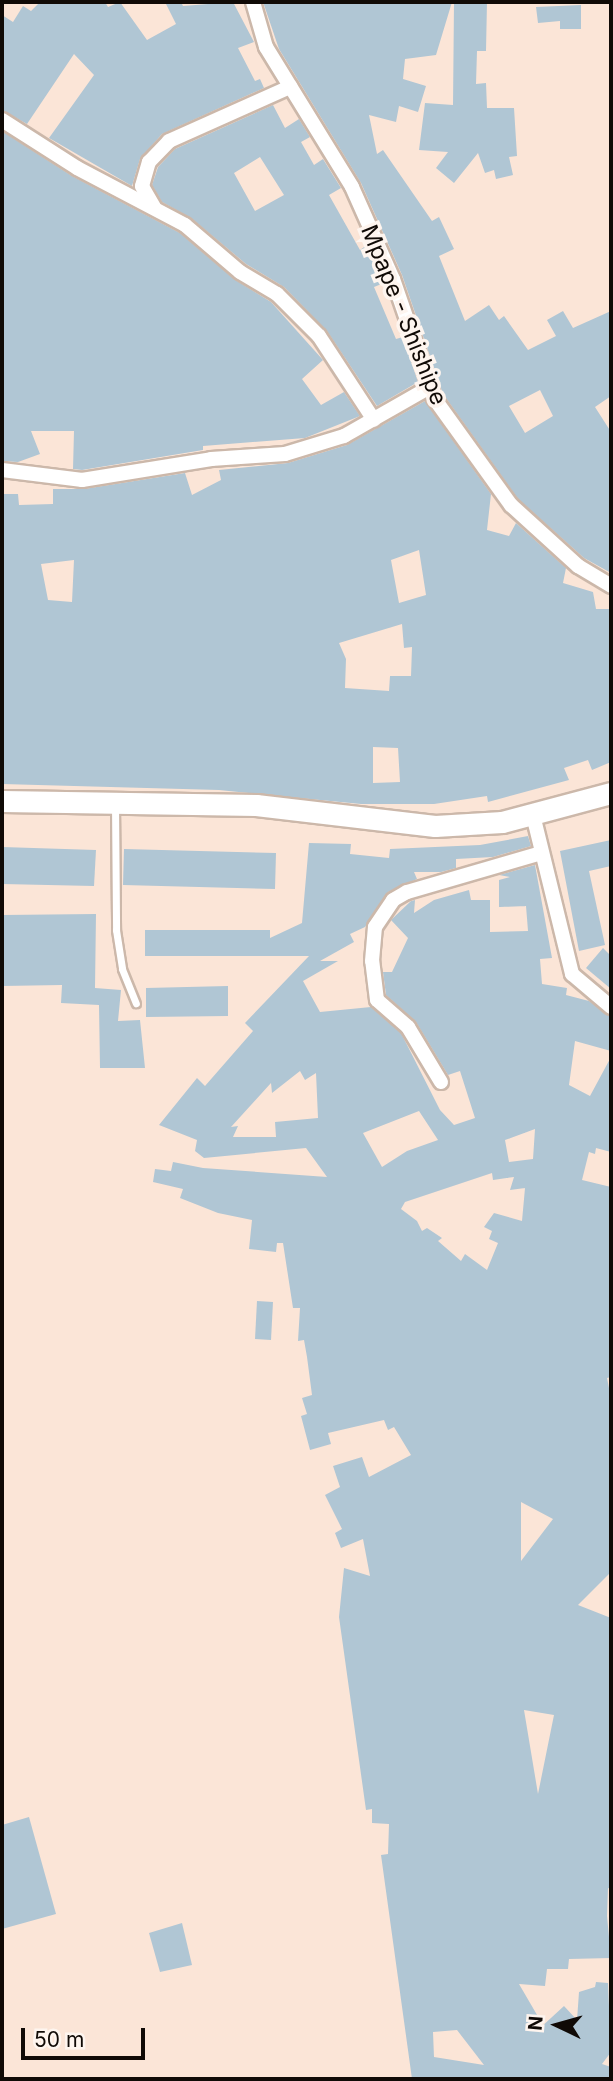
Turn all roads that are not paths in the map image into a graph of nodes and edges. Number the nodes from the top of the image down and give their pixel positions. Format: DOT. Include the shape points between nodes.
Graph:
graph roads {
  1 [pos="253,2"];
  2 [pos="290,88"];
  3 [pos="2,120"];
  4 [pos="153,206"];
  5 [pos="430,387"];
  6 [pos="374,420"];
  7 [pos="2,470"];
  8 [pos="611,586"];
  9 [pos="611,793"];
  10 [pos="2,801"];
  11 [pos="115,803"];
  12 [pos="533,815"];
  13 [pos="541,853"];
  14 [pos="136,1003"];
  15 [pos="611,1007"];
  16 [pos="441,1082"];
  1 -- 2 [label="street, Mpape - Shishipe" via="266,47"];
  2 -- 4 [label="street" via="169,141 149,162 142,186"];
  2 -- 5 [label="street, Mpape - Shishipe" via="352,187 393,279"];
  3 -- 4 [label="street" via="76,168"];
  4 -- 6 [label="street" via="293,308 319,336"];
  5 -- 6 [label="street"];
  5 -- 8 [label="street, Mpape - Shishipe" via="481,468 511,505 578,566"];
  6 -- 7 [label="street" via="299,451 211,459 114,478 82,480"];
  9 -- 12 [label="street"];
  10 -- 11 [label="street"];
  11 -- 12 [label="street" via="256,805 435,827"];
  11 -- 14 [label="lane" via="116,930 122,969"];
  12 -- 13 [label="street"];
  13 -- 15 [label="street" via="572,974"];
  13 -- 16 [label="street" via="407,892 393,900 375,927 372,961 377,1000 408,1027"];
}
